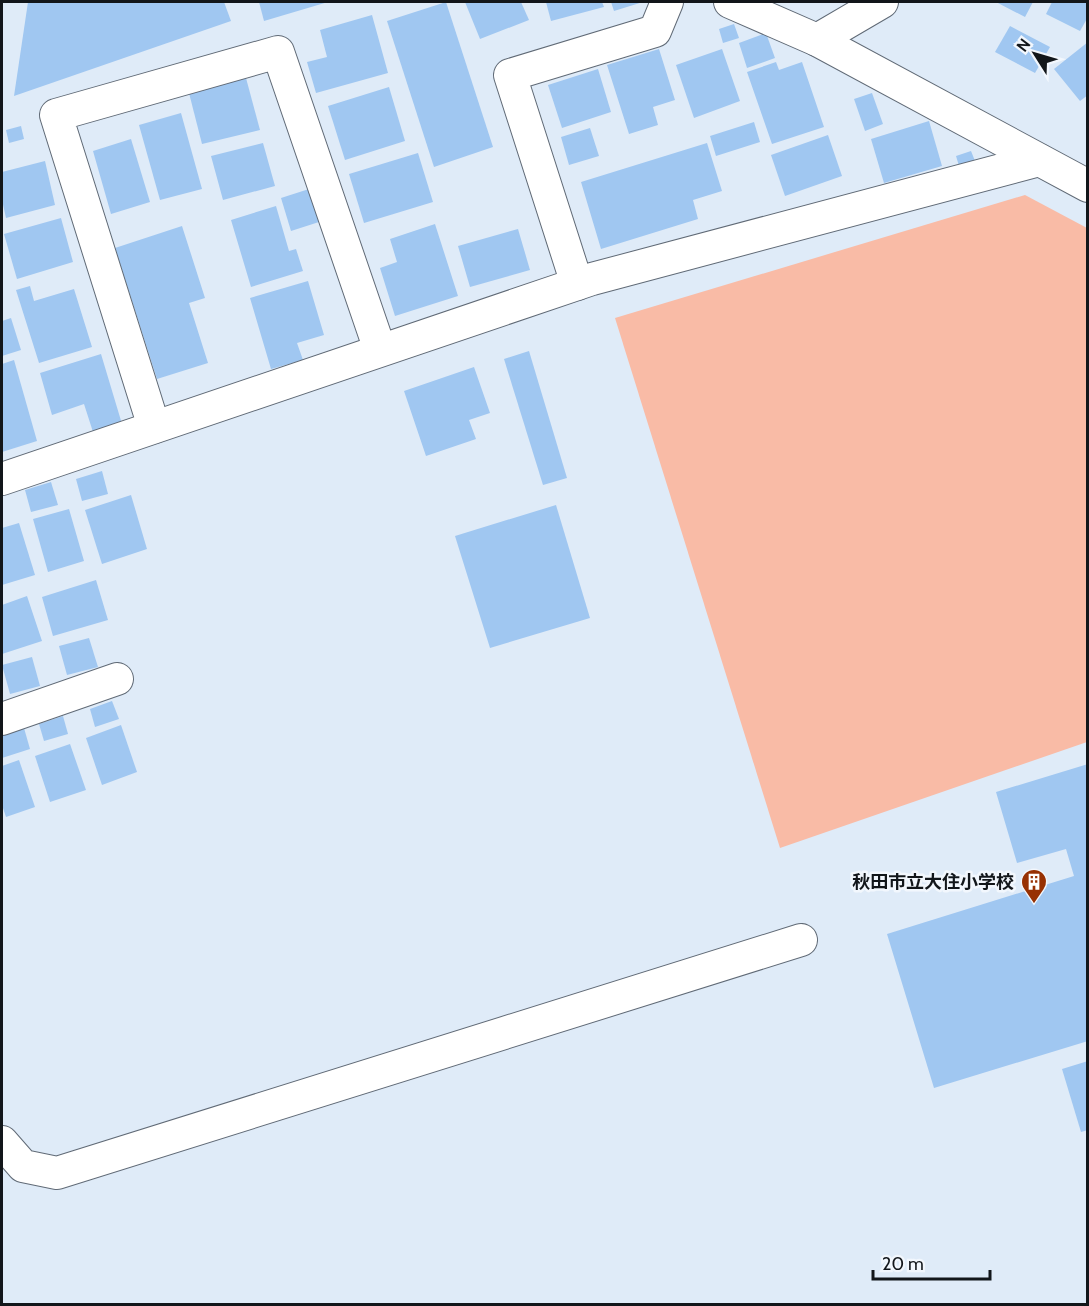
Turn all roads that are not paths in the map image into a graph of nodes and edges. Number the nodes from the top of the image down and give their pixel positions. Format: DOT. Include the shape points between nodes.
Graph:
graph roads {
  1 [pos="667,2"];
  2 [pos="730,2"];
  3 [pos="882,2"];
  4 [pos="817,40"];
  5 [pos="1039,160"];
  6 [pos="1088,186"];
  7 [pos="577,284"];
  8 [pos="380,350"];
  9 [pos="154,427"];
  10 [pos="2,479"];
  11 [pos="117,679"];
  12 [pos="2,719"];
  13 [pos="801,940"];
  14 [pos="2,1142"];
  1 -- 7 [label="street" via="654,31 510,75"];
  2 -- 4 [label="street"];
  3 -- 4 [label="street"];
  4 -- 5 [label="street"];
  5 -- 6 [label="street"];
  5 -- 7 [label="street"];
  7 -- 8 [label="street"];
  8 -- 9 [label="street"];
  8 -- 9 [label="street" via="278,51 56,115"];
  9 -- 10 [label="street"];
  11 -- 12 [label="street"];
  13 -- 14 [label="street" via="57,1173 23,1166"];
}
